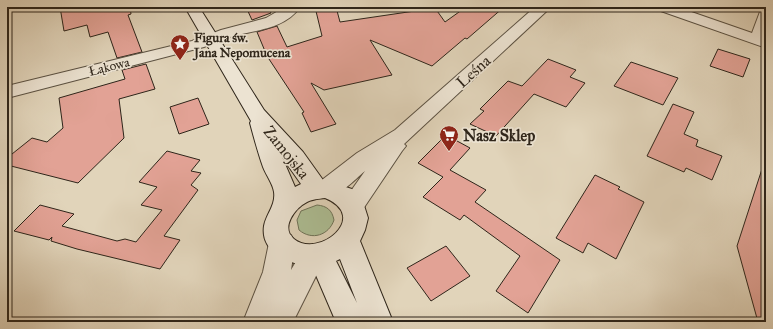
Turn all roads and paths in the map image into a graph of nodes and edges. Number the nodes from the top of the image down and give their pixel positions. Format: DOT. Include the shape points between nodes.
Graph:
graph roads {
  1 [pos="192,7"];
  2 [pos="293,7"];
  3 [pos="544,7"];
  4 [pos="663,7"];
  5 [pos="766,12"];
  6 [pos="210,39"];
  7 [pos="762,42"];
  8 [pos="7,92"];
  9 [pos="257,114"];
  10 [pos="402,135"];
  11 [pos="322,189"];
  12 [pos="286,204"];
  13 [pos="353,205"];
  14 [pos="347,241"];
  15 [pos="282,243"];
  16 [pos="317,256"];
  17 [pos="258,322"];
  18 [pos="277,322"];
  19 [pos="351,322"];
  20 [pos="378,322"];
  1 -- 6 [label="street, Zamojska"];
  2 -- 6 [label="street, Łąkowa" via="276,19"];
  3 -- 10 [label="street, Leśna"];
  4 -- 7 [label="street"];
  5 -- 7 [label="street"];
  6 -- 8 [label="street, Łąkowa"];
  6 -- 9 [label="street, Zamojska"];
  9 -- 11 [label="street, Zamojska"];
  9 -- 12 [label="street, Zamojska" via="274,167 286,191"];
  10 -- 11 [label="street, Leśna"];
  10 -- 13 [label="street, Leśna"];
  11 -- 12 [label="street" via="296,196"];
  11 -- 13 [label="street" via="340,193"];
  12 -- 15 [label="street" via="278,215 276,226 278,238"];
  13 -- 14 [label="street" via="356,227"];
  14 -- 16 [label="street" via="330,252"];
  14 -- 20 [label="street"];
  15 -- 16 [label="street" via="299,254"];
  15 -- 17 [label="street" via="277,272"];
  16 -- 18 [label="street"];
  16 -- 19 [label="street"];
}
